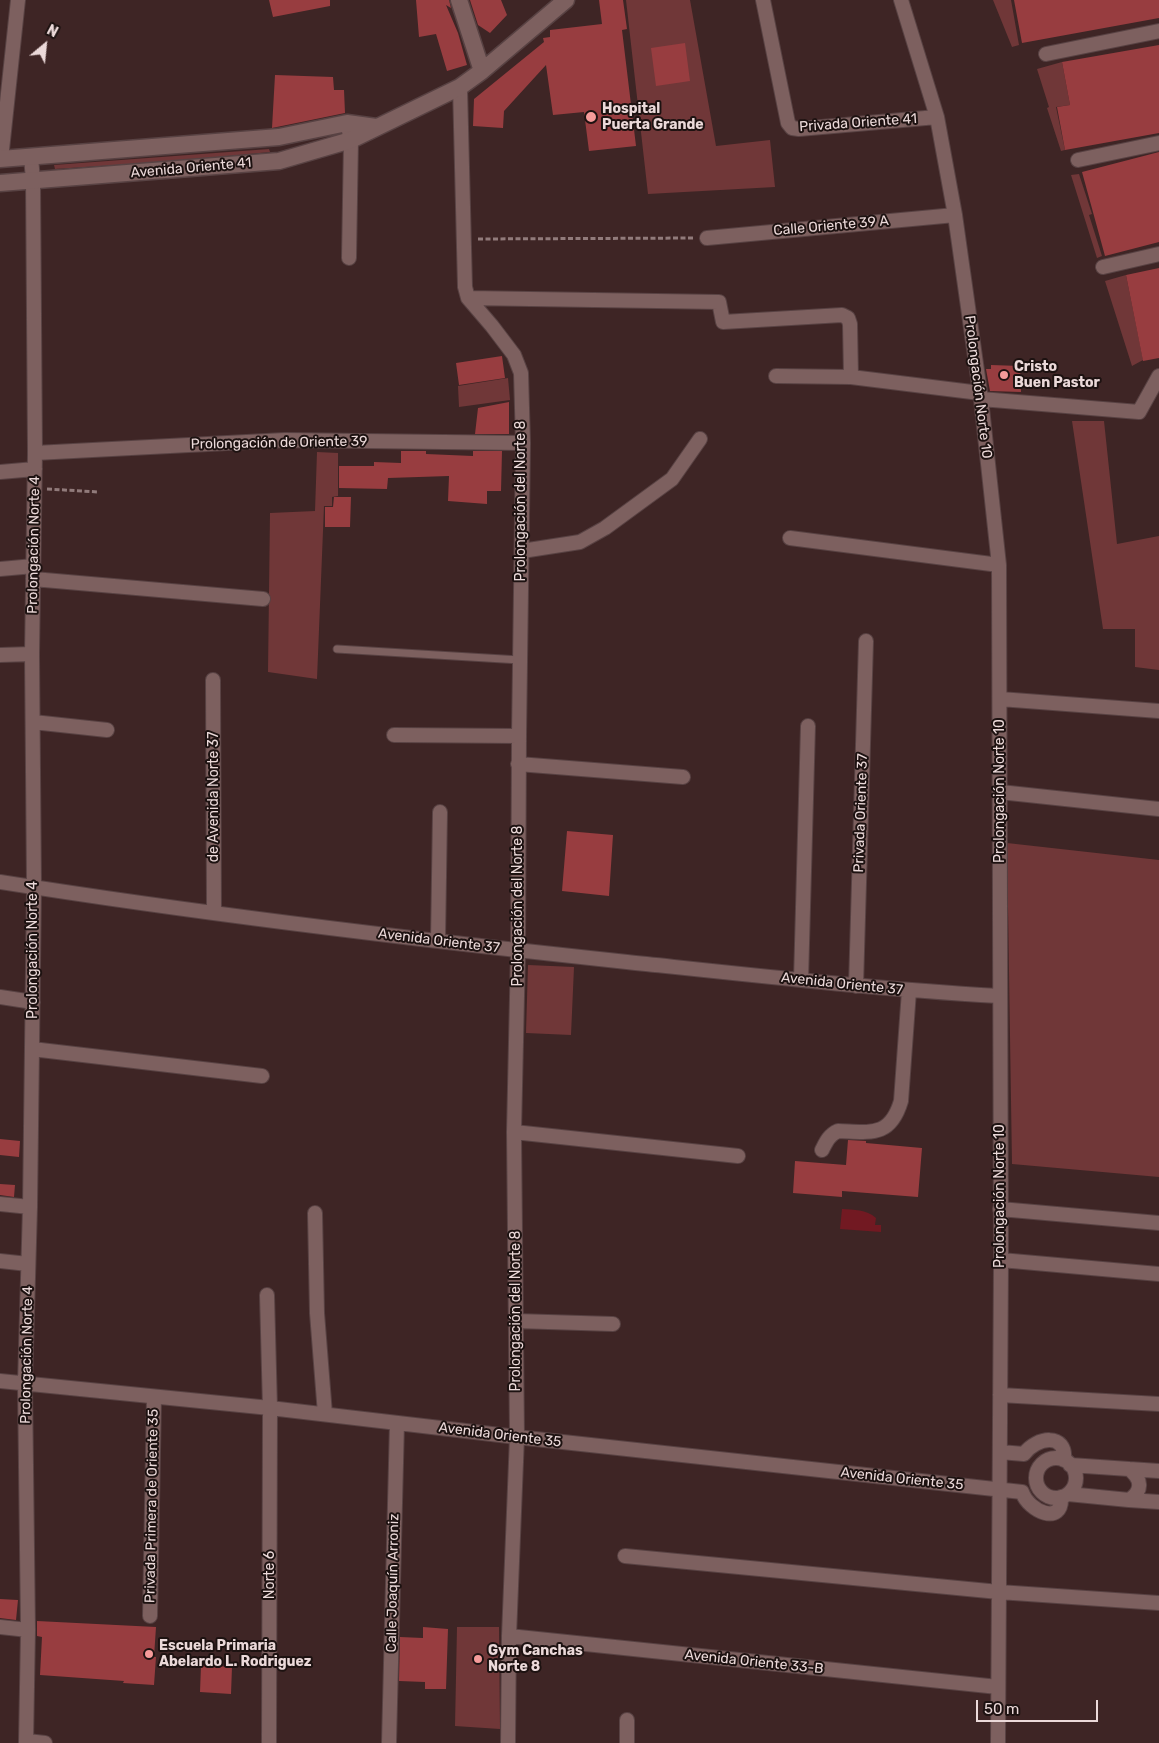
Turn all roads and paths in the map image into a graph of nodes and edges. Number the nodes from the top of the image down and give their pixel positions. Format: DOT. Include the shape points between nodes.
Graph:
graph roads {
  1 [pos="18,0"];
  2 [pos="459,0"];
  3 [pos="566,0"];
  4 [pos="763,0"];
  5 [pos="901,0"];
  6 [pos="1159,31"];
  7 [pos="1046,54"];
  8 [pos="482,71"];
  9 [pos="460,87"];
  10 [pos="937,116"];
  11 [pos="347,123"];
  12 [pos="376,127"];
  13 [pos="351,140"];
  14 [pos="1159,142"];
  15 [pos="31,157"];
  16 [pos="1,159"];
  17 [pos="1078,160"];
  18 [pos="32,180"];
  19 [pos="0,183"];
  20 [pos="955,214"];
  21 [pos="707,238"];
  22 [pos="463,240"];
  23 [pos="1159,254"];
  24 [pos="349,258"];
  25 [pos="1103,267"];
  26 [pos="468,298"];
  27 [pos="776,376"];
  28 [pos="1159,376"];
  29 [pos="851,377"];
  30 [pos="981,397"];
  31 [pos="700,439"];
  32 [pos="523,443"];
  33 [pos="35,453"];
  34 [pos="35,468"];
  35 [pos="0,472"];
  36 [pos="34,488"];
  37 [pos="99,492"];
  38 [pos="790,538"];
  39 [pos="522,551"];
  40 [pos="999,565"];
  41 [pos="0,569"];
  42 [pos="34,573"];
  43 [pos="263,599"];
  44 [pos="866,641"];
  45 [pos="337,649"];
  46 [pos="32,654"];
  47 [pos="0,655"];
  48 [pos="520,660"];
  49 [pos="213,680"];
  50 [pos="1000,699"];
  51 [pos="1159,712"];
  52 [pos="33,722"];
  53 [pos="808,726"];
  54 [pos="107,730"];
  55 [pos="394,735"];
  56 [pos="519,736"];
  57 [pos="518,764"];
  58 [pos="683,777"];
  59 [pos="1000,792"];
  60 [pos="1159,809"];
  61 [pos="440,812"];
  62 [pos="0,882"];
  63 [pos="34,888"];
  64 [pos="214,913"];
  65 [pos="438,941"];
  66 [pos="518,950"];
  67 [pos="801,980"];
  68 [pos="856,986"];
  69 [pos="909,991"];
  70 [pos="999,996"];
  71 [pos="0,997"];
  72 [pos="33,1002"];
  73 [pos="32,1049"];
  74 [pos="262,1076"];
  75 [pos="514,1132"];
  76 [pos="822,1150"];
  77 [pos="738,1156"];
  78 [pos="0,1204"];
  79 [pos="30,1207"];
  80 [pos="1000,1209"];
  81 [pos="315,1213"];
  82 [pos="1159,1223"];
  83 [pos="1001,1260"];
  84 [pos="0,1261"];
  85 [pos="28,1264"];
  86 [pos="1159,1274"];
  87 [pos="267,1295"];
  88 [pos="516,1321"];
  89 [pos="613,1324"];
  90 [pos="0,1382"];
  91 [pos="25,1384"];
  92 [pos="1000,1395"];
  93 [pos="154,1397"];
  94 [pos="1159,1404"];
  95 [pos="270,1408"];
  96 [pos="324,1414"];
  97 [pos="397,1423"];
  98 [pos="517,1438"];
  99 [pos="1000,1452"];
  100 [pos="1067,1462"];
  101 [pos="1129,1470"];
  102 [pos="1159,1471"];
  103 [pos="1000,1489"];
  104 [pos="1065,1496"];
  105 [pos="1129,1500"];
  106 [pos="1159,1502"];
  107 [pos="625,1556"];
  108 [pos="998,1592"];
  109 [pos="1159,1604"];
  110 [pos="150,1616"];
  111 [pos="0,1627"];
  112 [pos="28,1630"];
  113 [pos="509,1636"];
  114 [pos="998,1687"];
  115 [pos="627,1720"];
  116 [pos="26,1742"];
  117 [pos="45,1743"];
  118 [pos="269,1743"];
  119 [pos="389,1743"];
  120 [pos="508,1743"];
  121 [pos="627,1743"];
  122 [pos="998,1743"];
  1 -- 16 [label="street"];
  2 -- 8 [label="street"];
  3 -- 8 [label="street, Avenida Oriente 41"];
  4 -- 10 [label="street, Privada Oriente 41" via="788,122 792,128"];
  5 -- 10 [label="street, Prolongación Norte 10"];
  6 -- 7 [label="street"];
  8 -- 9 [label="street, Avenida Oriente 41"];
  9 -- 12 [label="street, Avenida Oriente 41"];
  9 -- 22 [label="street"];
  10 -- 20 [label="street, Prolongación Norte 10"];
  11 -- 12 [label="street, Avenida Oriente 41"];
  11 -- 13 [label="street"];
  11 -- 15 [label="street, Avenida Oriente 41" via="279,138"];
  12 -- 13 [label="street, Avenida Oriente 41"];
  13 -- 18 [label="street, Avenida Oriente 41" via="279,161"];
  13 -- 24 [label="street"];
  14 -- 17 [label="street"];
  15 -- 16 [label="street, Avenida Oriente 41"];
  15 -- 18 [label="street, Prolongación Norte 4"];
  18 -- 19 [label="street, Avenida Oriente 41"];
  18 -- 33 [label="street, Prolongación Norte 4"];
  20 -- 21 [label="street, Calle Oriente 39 A"];
  20 -- 30 [label="street, Prolongación Norte 10"];
  21 -- 22 [label="path"];
  22 -- 26 [label="street"];
  23 -- 25 [label="street"];
  26 -- 29 [label="street" via="719,302 723,322 842,315 850,324"];
  26 -- 32 [label="street, Prolongación del Norte 8" via="514,355 520,373"];
  27 -- 29 [label="street"];
  28 -- 30 [label="street" via="1139,412"];
  29 -- 30 [label="street"];
  30 -- 40 [label="street, Prolongación Norte 10"];
  31 -- 39 [label="street" via="672,480 605,528 580,542"];
  32 -- 33 [label="street, Prolongación de Oriente 39" via="285,440"];
  32 -- 39 [label="street, Prolongación del Norte 8"];
  33 -- 34 [label="street, Prolongación Norte 4"];
  34 -- 35 [label="street"];
  34 -- 36 [label="street, Prolongación Norte 4"];
  36 -- 37 [label="path"];
  36 -- 42 [label="street, Prolongación Norte 4"];
  38 -- 40 [label="street"];
  39 -- 48 [label="street, Prolongación del Norte 8"];
  40 -- 50 [label="street, Prolongación Norte 10"];
  41 -- 42 [label="street"];
  42 -- 43 [label="street"];
  42 -- 46 [label="street, Prolongación Norte 4"];
  44 -- 68 [label="street, Privada Oriente 37"];
  45 -- 48 [label="lane"];
  46 -- 47 [label="street"];
  46 -- 52 [label="street, Prolongación Norte 4"];
  48 -- 56 [label="street, Prolongación del Norte 8"];
  49 -- 64 [label="street, de Avenida Norte 37"];
  50 -- 51 [label="street"];
  50 -- 59 [label="street, Prolongación Norte 10"];
  52 -- 54 [label="street"];
  52 -- 63 [label="street, Prolongación Norte 4"];
  53 -- 67 [label="street"];
  55 -- 56 [label="street"];
  56 -- 57 [label="street, Prolongación del Norte 8"];
  57 -- 58 [label="street"];
  57 -- 66 [label="street, Prolongación del Norte 8"];
  59 -- 60 [label="street"];
  59 -- 70 [label="street, Prolongación Norte 10"];
  61 -- 65 [label="street"];
  62 -- 63 [label="street, Avenida Oriente 37"];
  63 -- 64 [label="street, Avenida Oriente 37"];
  63 -- 72 [label="street, Prolongación Norte 4"];
  64 -- 65 [label="street, Avenida Oriente 37"];
  65 -- 66 [label="street, Avenida Oriente 37"];
  66 -- 67 [label="street, Avenida Oriente 37"];
  66 -- 75 [label="street, Prolongación del Norte 8"];
  67 -- 68 [label="street, Avenida Oriente 37"];
  68 -- 69 [label="street, Avenida Oriente 37"];
  69 -- 70 [label="street, Avenida Oriente 37"];
  69 -- 76 [label="street" via="901,1101 897,1115 890,1125 872,1132 833,1133"];
  70 -- 80 [label="street, Prolongación Norte 10"];
  71 -- 72 [label="street"];
  72 -- 73 [label="street, Prolongación Norte 4"];
  73 -- 74 [label="street"];
  73 -- 79 [label="street, Prolongación Norte 4"];
  75 -- 77 [label="street"];
  75 -- 88 [label="street, Prolongación del Norte 8"];
  78 -- 79 [label="street"];
  79 -- 85 [label="street, Prolongación Norte 4"];
  80 -- 82 [label="street"];
  80 -- 83 [label="street, Prolongación Norte 10"];
  81 -- 96 [label="street" via="317,1314"];
  83 -- 86 [label="street"];
  83 -- 92 [label="street, Prolongación Norte 10"];
  84 -- 85 [label="street"];
  85 -- 91 [label="street, Prolongación Norte 4"];
  87 -- 95 [label="street, Norte 6"];
  88 -- 89 [label="street"];
  88 -- 98 [label="street, Prolongación del Norte 8"];
  90 -- 91 [label="street, Avenida Oriente 35"];
  91 -- 93 [label="street, Avenida Oriente 35"];
  91 -- 112 [label="street, Prolongación Norte 4"];
  92 -- 94 [label="street"];
  92 -- 99 [label="street, Prolongación Norte 10"];
  93 -- 95 [label="street, Avenida Oriente 35"];
  93 -- 110 [label="street, Privada Primera de Oriente 35"];
  95 -- 96 [label="street, Avenida Oriente 35"];
  95 -- 118 [label="street, Norte 6"];
  96 -- 97 [label="street, Avenida Oriente 35"];
  97 -- 98 [label="street, Avenida Oriente 35"];
  97 -- 119 [label="street, Calle Joaquín Arroniz"];
  98 -- 103 [label="street, Avenida Oriente 35"];
  98 -- 113 [label="street, Prolongación del Norte 8"];
  99 -- 100 [label="street" via="1024,1454 1037,1442 1055,1441 1064,1447"];
  99 -- 103 [label="street, Prolongación Norte 10"];
  100 -- 101 [label="street"];
  100 -- 104 [label="street" via="1076,1477 1075,1484"];
  100 -- 104 [label="street" via="1057,1458 1044,1462 1036,1478 1039,1490 1044,1494 1055,1498"];
  101 -- 102 [label="street"];
  101 -- 105 [label="street" via="1137,1475 1140,1484 1136,1496"];
  103 -- 104 [label="street, Avenida Oriente 35" via="1022,1492 1031,1507 1048,1513 1058,1510"];
  103 -- 108 [label="street, Prolongación Norte 10"];
  104 -- 105 [label="street"];
  105 -- 106 [label="street"];
  107 -- 108 [label="street"];
  108 -- 109 [label="street"];
  108 -- 114 [label="street, Prolongación Norte 10"];
  111 -- 112 [label="street"];
  112 -- 116 [label="street, Prolongación Norte 4"];
  113 -- 114 [label="street, Avenida Oriente 33-B"];
  113 -- 120 [label="street, Prolongación del Norte 8"];
  114 -- 122 [label="street, Prolongación Norte 10"];
  115 -- 121 [label="street"];
  116 -- 117 [label="street"];
}
